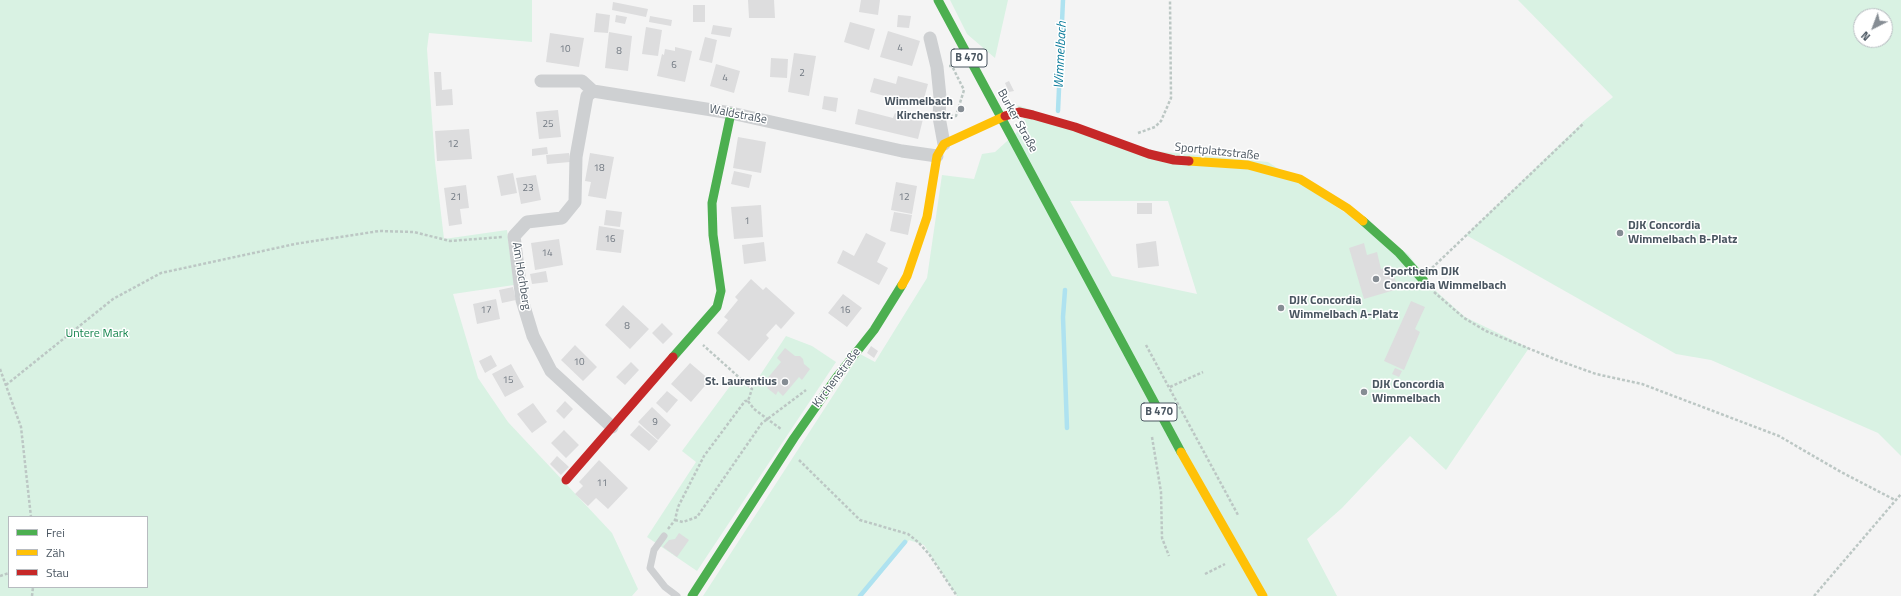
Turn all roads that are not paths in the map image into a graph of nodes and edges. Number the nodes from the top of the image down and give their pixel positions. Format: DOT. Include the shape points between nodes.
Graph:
graph roads {
  1 [pos="938,0"];
  2 [pos="930,38"];
  3 [pos="541,81"];
  4 [pos="593,91"];
  5 [pos="731,113"];
  6 [pos="1001,117"];
  7 [pos="944,144"];
  8 [pos="937,156"];
  9 [pos="1424,281"];
  10 [pos="612,427"];
  11 [pos="566,480"];
  12 [pos="664,536"];
  13 [pos="677,596"];
  14 [pos="692,596"];
  15 [pos="1263,596"];
  1 -- 6 [label="street, Burker Straße / B 470"];
  2 -- 7 [label="street" via="937,67 939,117"];
  3 -- 4 [label="street, Waldstraße" via="582,81"];
  4 -- 5 [label="street, Waldstraße"];
  4 -- 10 [label="street, Am Hochberg" via="587,96 576,157 575,202 562,218 527,222 514,236 522,300 533,336 551,371"];
  5 -- 8 [label="street, Waldstraße" via="902,151"];
  5 -- 10 [label="street" via="712,203 713,235 721,291 717,307"];
  6 -- 7 [label="street"];
  6 -- 9 [label="street, Sportplatzstraße" via="1019,112 1075,127 1149,154 1174,160 1248,165 1300,179 1346,208 1374,230"];
  6 -- 15 [label="street, Burker Straße / B 470" via="1199,486"];
  7 -- 8 [label="street, Kirchenstraße"];
  8 -- 14 [label="street, Kirchenstraße" via="927,217 907,276 874,330 836,378 788,448"];
  10 -- 11 [label="street"];
  12 -- 13 [label="lane" via="654,550 650,568 665,587"];
}
